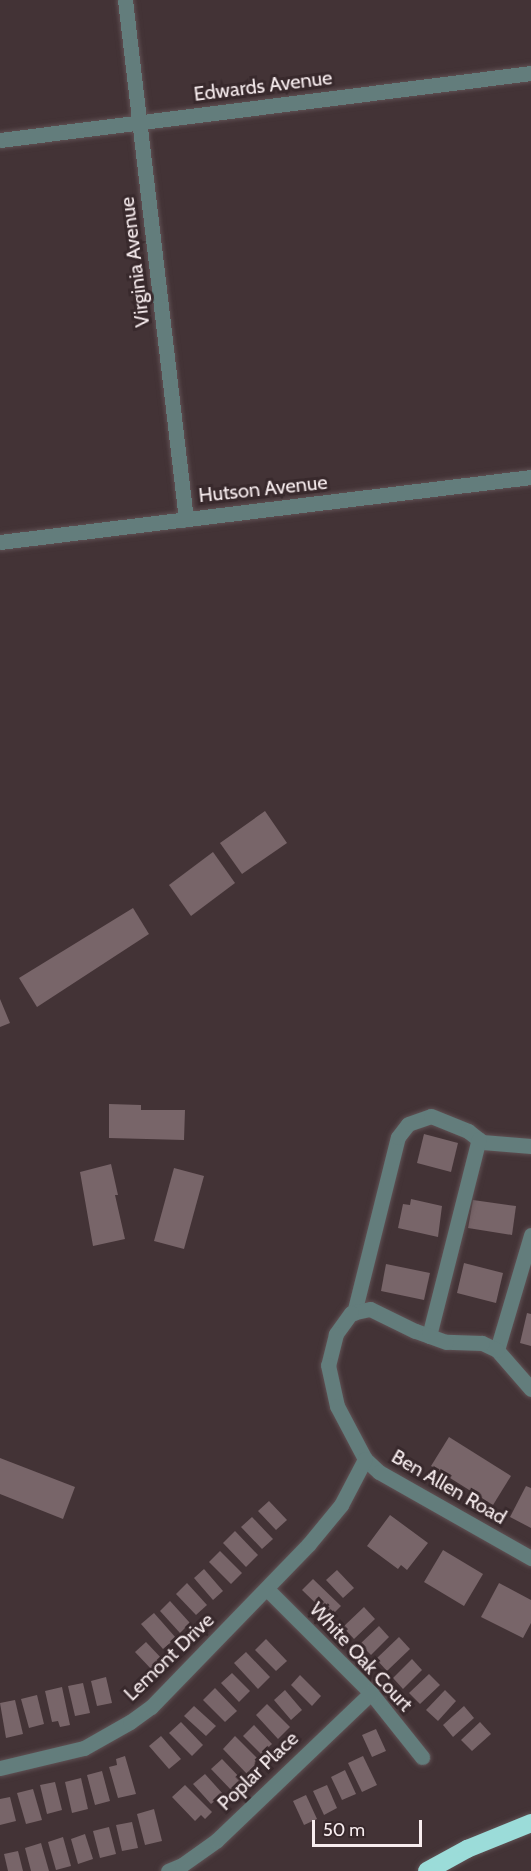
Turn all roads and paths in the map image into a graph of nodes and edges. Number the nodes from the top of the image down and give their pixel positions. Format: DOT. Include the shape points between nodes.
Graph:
graph roads {
  1 [pos="125,0"];
  2 [pos="531,73"];
  3 [pos="140,123"];
  4 [pos="0,140"];
  5 [pos="531,477"];
  6 [pos="186,519"];
  7 [pos="0,542"];
  8 [pos="479,1139"];
  9 [pos="531,1146"];
  10 [pos="531,1235"];
  11 [pos="354,1313"];
  12 [pos="429,1336"];
  13 [pos="497,1350"];
  14 [pos="531,1389"];
  15 [pos="365,1459"];
  16 [pos="531,1558"];
  17 [pos="267,1589"];
  18 [pos="371,1693"];
  19 [pos="422,1757"];
  20 [pos="0,1768"];
  21 [pos="531,1823"];
  22 [pos="168,1871"];
  23 [pos="427,1871"];
  1 -- 3 [label="street, Virginia Avenue"];
  2 -- 3 [label="street, Edwards Avenue"];
  3 -- 4 [label="street, Edwards Avenue"];
  3 -- 6 [label="street, Virginia Avenue"];
  5 -- 6 [label="street, Hutson Avenue"];
  6 -- 7 [label="street, Hutson Avenue"];
  8 -- 9 [label="street"];
  8 -- 11 [label="street" via="431,1116 408,1124 398,1137"];
  8 -- 12 [label="street"];
  10 -- 13 [label="street"];
  11 -- 12 [label="street" via="370,1309"];
  11 -- 15 [label="street, Ben Allen Road" via="336,1334 328,1365 337,1406"];
  12 -- 13 [label="street" via="446,1342 482,1343"];
  13 -- 14 [label="street"];
  15 -- 16 [label="street, Ben Allen Road" via="379,1472"];
  15 -- 17 [label="street, Lemont Drive" via="341,1505"];
  17 -- 18 [label="street, White Oak Court"];
  17 -- 20 [label="street, Lemont Drive" via="151,1707 130,1722 84,1748"];
  18 -- 19 [label="street, White Oak Court"];
  18 -- 22 [label="street, Poplar Place" via="217,1840"];
  21 -- 23 [label="highway" via="467,1849"];
}
